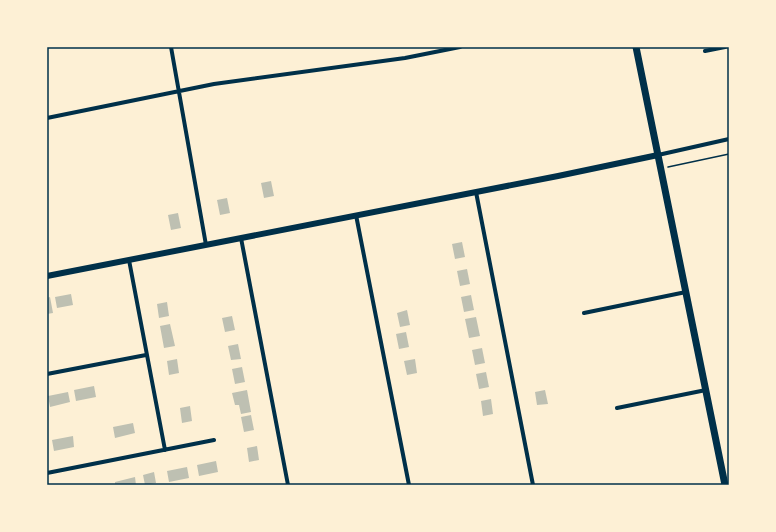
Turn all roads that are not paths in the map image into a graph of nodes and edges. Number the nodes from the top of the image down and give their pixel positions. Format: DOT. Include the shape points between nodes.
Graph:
graph roads {
  1 [pos="171,47"];
  2 [pos="460,47"];
  3 [pos="636,47"];
  4 [pos="725,47"];
  5 [pos="705,51"];
  6 [pos="178,92"];
  7 [pos="47,118"];
  8 [pos="729,139"];
  9 [pos="658,155"];
  10 [pos="476,192"];
  11 [pos="356,216"];
  12 [pos="241,238"];
  13 [pos="206,245"];
  14 [pos="129,260"];
  15 [pos="47,276"];
  16 [pos="686,292"];
  17 [pos="584,313"];
  18 [pos="146,355"];
  19 [pos="47,374"];
  20 [pos="706,390"];
  21 [pos="617,408"];
  22 [pos="214,440"];
  23 [pos="165,450"];
  24 [pos="47,473"];
  25 [pos="288,485"];
  26 [pos="408,485"];
  27 [pos="533,485"];
  28 [pos="725,485"];
  1 -- 6 [label="street"];
  2 -- 6 [label="street" via="405,58 214,84"];
  3 -- 9 [label="main road"];
  4 -- 5 [label="street"];
  6 -- 7 [label="street"];
  6 -- 13 [label="street"];
  8 -- 9 [label="street"];
  9 -- 10 [label="street"];
  9 -- 16 [label="main road"];
  10 -- 11 [label="street"];
  10 -- 27 [label="street"];
  11 -- 12 [label="street"];
  11 -- 26 [label="street"];
  12 -- 13 [label="street"];
  12 -- 25 [label="street"];
  13 -- 14 [label="street"];
  14 -- 15 [label="street"];
  14 -- 18 [label="street"];
  16 -- 17 [label="street"];
  16 -- 20 [label="main road"];
  18 -- 19 [label="street"];
  18 -- 23 [label="street"];
  20 -- 21 [label="street"];
  20 -- 28 [label="main road"];
  22 -- 23 [label="street"];
  23 -- 24 [label="street"];
}
